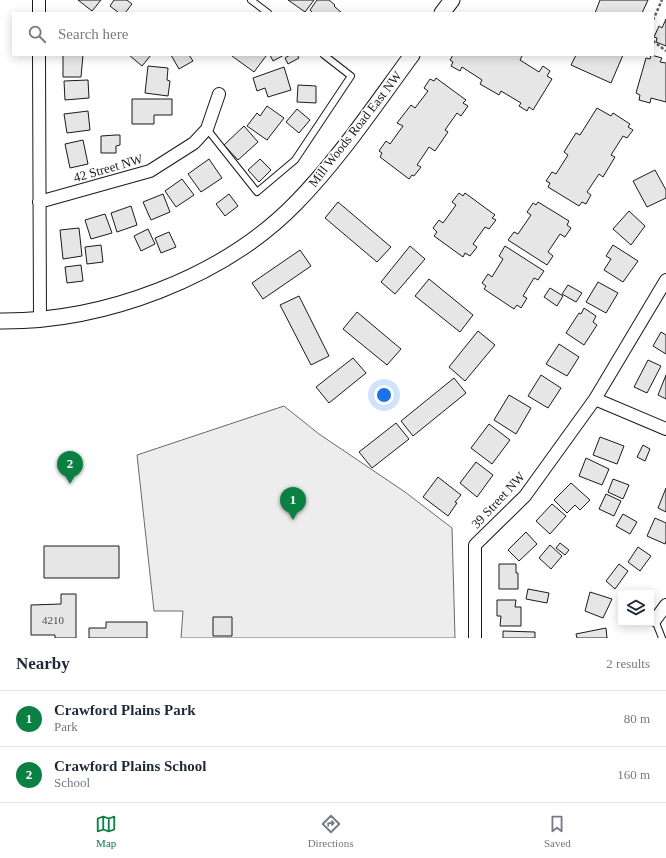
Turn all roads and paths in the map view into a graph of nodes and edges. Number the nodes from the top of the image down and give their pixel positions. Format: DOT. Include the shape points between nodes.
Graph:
graph roads {
  1 [pos="39,0"];
  2 [pos="251,0"];
  3 [pos="452,0"];
  4 [pos="662,0"];
  5 [pos="39,12"];
  6 [pos="267,12"];
  7 [pos="443,12"];
  8 [pos="654,18"];
  9 [pos="654,42"];
  10 [pos="666,51"];
  11 [pos="39,56"];
  12 [pos="325,56"];
  13 [pos="411,56"];
  14 [pos="219,94"];
  15 [pos="207,129"];
  16 [pos="39,202"];
  17 [pos="666,280"];
  18 [pos="40,320"];
  19 [pos="0,322"];
  20 [pos="595,399"];
  21 [pos="666,429"];
  22 [pos="666,605"];
  23 [pos="655,620"];
  24 [pos="475,638"];
  25 [pos="662,638"];
  1 -- 5 [label="street"];
  2 -- 6 [label="lane"];
  3 -- 7 [label="street"];
  4 -- 8 [label="path"];
  9 -- 10 [label="path"];
  11 -- 16 [label="street"];
  12 -- 15 [label="lane" via="352,76 295,160 257,192"];
  13 -- 18 [label="street, Mill Woods Road East NW" via="318,180 290,209 261,233 203,270 150,294 94,311"];
  14 -- 15 [label="street, 42 Street NW"];
  15 -- 16 [label="street, 42 Street NW" via="194,143 150,171"];
  16 -- 18 [label="street"];
  17 -- 20 [label="street, 39 Street NW"];
  18 -- 19 [label="street, Mill Woods Road East NW"];
  20 -- 21 [label="street"];
  20 -- 24 [label="street, 39 Street NW" via="526,496 475,545"];
  22 -- 23 [label="street"];
  23 -- 25 [label="lane"];
}
